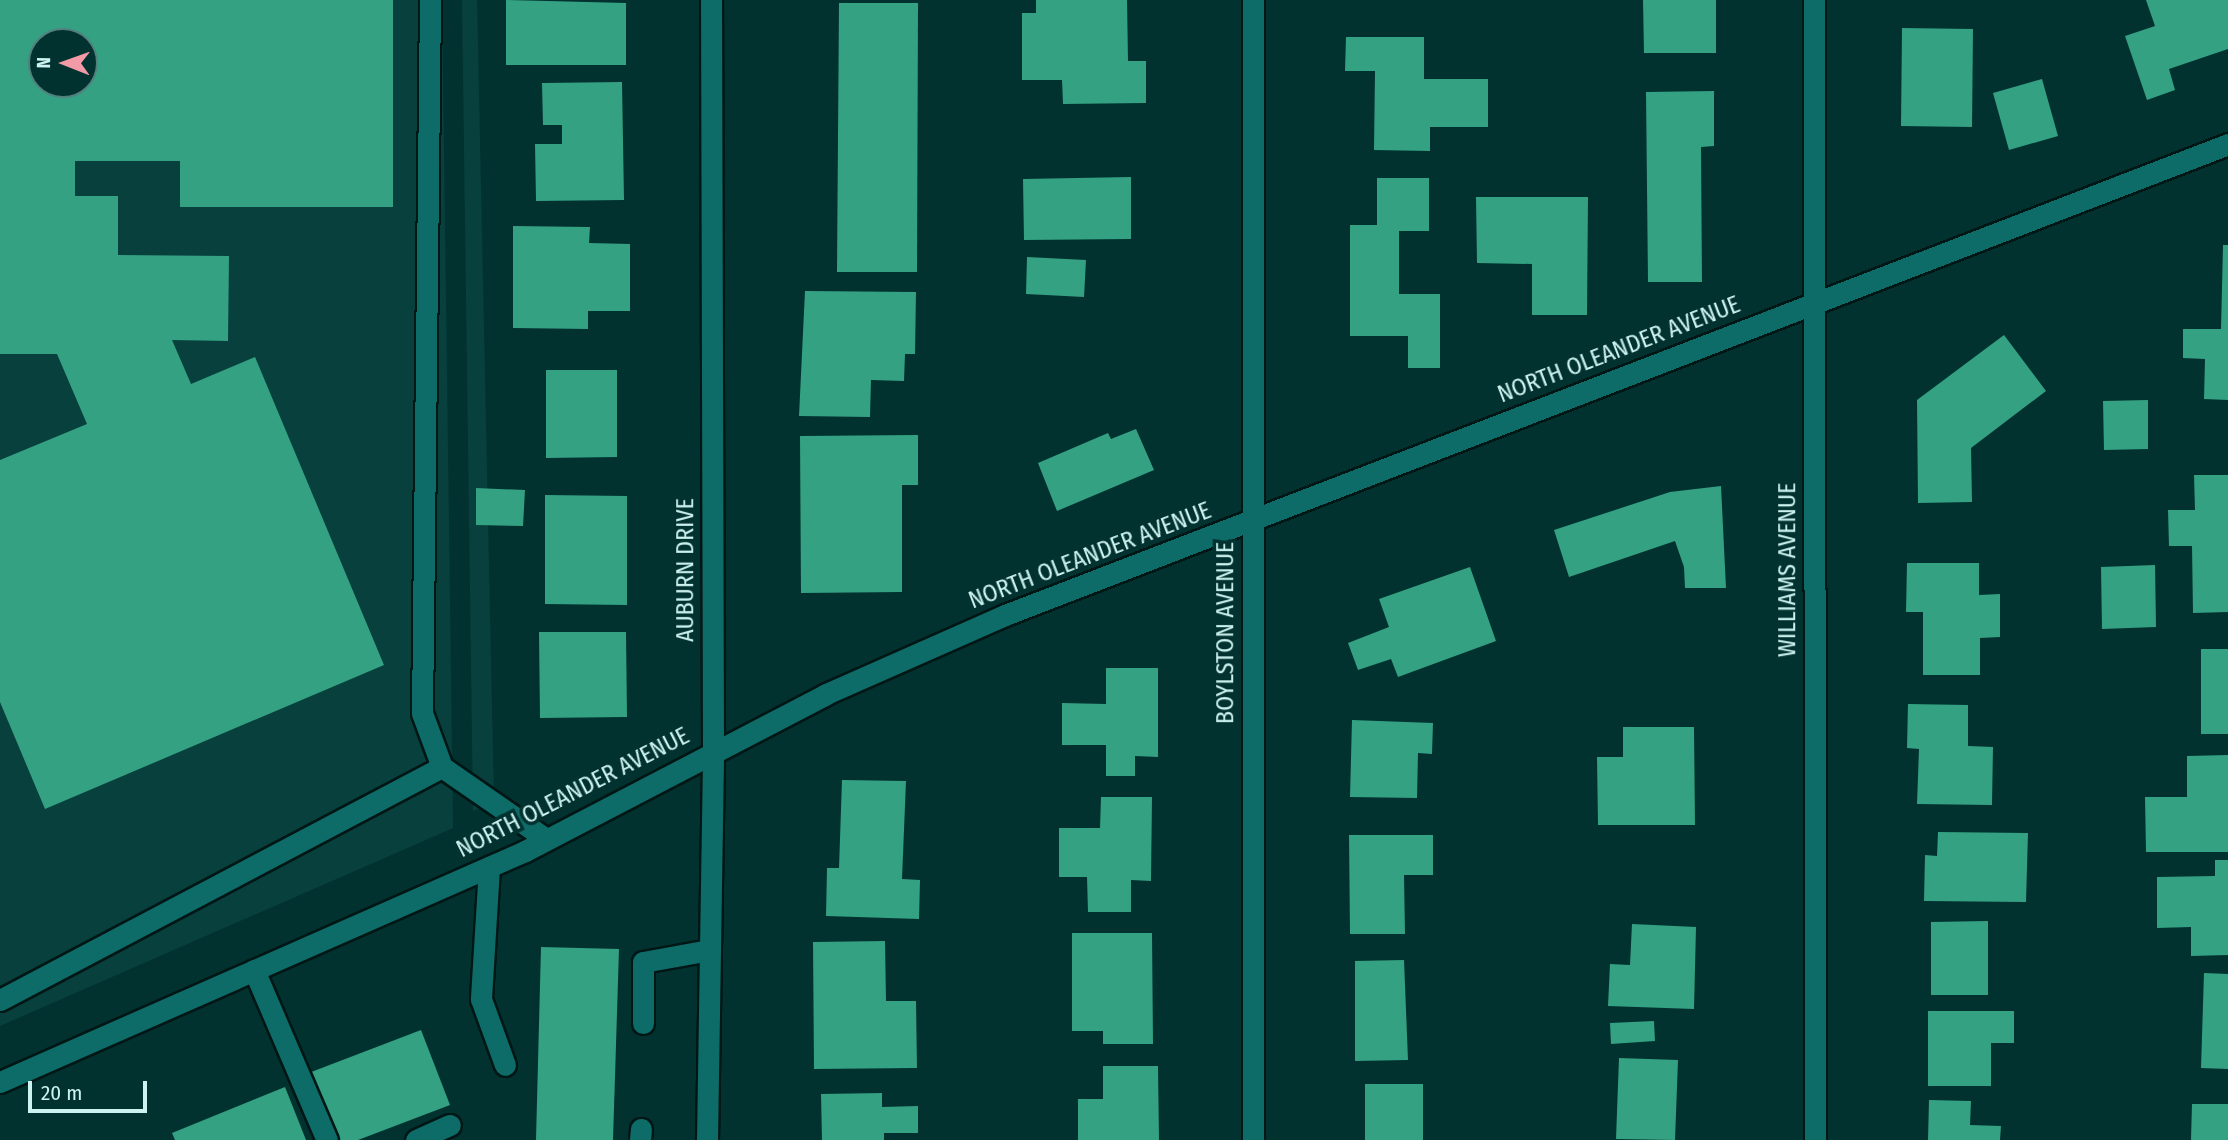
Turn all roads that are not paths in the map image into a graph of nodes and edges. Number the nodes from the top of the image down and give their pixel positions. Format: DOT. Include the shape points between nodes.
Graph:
graph roads {
  1 [pos="430,0"];
  2 [pos="711,0"];
  3 [pos="1253,0"];
  4 [pos="1814,0"];
  5 [pos="2228,144"];
  6 [pos="1814,302"];
  7 [pos="1252,522"];
  8 [pos="713,750"];
  9 [pos="442,767"];
  10 [pos="546,839"];
  11 [pos="489,867"];
  12 [pos="710,950"];
  13 [pos="254,970"];
  14 [pos="0,1000"];
  15 [pos="643,1023"];
  16 [pos="505,1065"];
  17 [pos="0,1082"];
  18 [pos="450,1125"];
  19 [pos="327,1140"];
  20 [pos="416,1140"];
  21 [pos="706,1140"];
  22 [pos="1253,1140"];
  23 [pos="1815,1140"];
  1 -- 9 [label="street" via="422,713"];
  2 -- 8 [label="street, AUBURN DRIVE"];
  3 -- 7 [label="street, BOYLSTON AVENUE"];
  4 -- 6 [label="street, WILLIAMS AVENUE"];
  5 -- 6 [label="street, NORTH OLEANDER AVENUE"];
  6 -- 7 [label="street, NORTH OLEANDER AVENUE"];
  6 -- 23 [label="street, WILLIAMS AVENUE"];
  7 -- 8 [label="street, NORTH OLEANDER AVENUE" via="1005,615"];
  7 -- 22 [label="street, BOYLSTON AVENUE"];
  8 -- 10 [label="street, NORTH OLEANDER AVENUE"];
  8 -- 12 [label="street, AUBURN DRIVE"];
  9 -- 10 [label="street"];
  9 -- 14 [label="street"];
  10 -- 11 [label="street, NORTH OLEANDER AVENUE"];
  11 -- 13 [label="street, NORTH OLEANDER AVENUE"];
  11 -- 16 [label="street" via="481,999"];
  12 -- 15 [label="street" via="643,962"];
  12 -- 21 [label="street, AUBURN DRIVE"];
  13 -- 17 [label="street, NORTH OLEANDER AVENUE"];
  13 -- 19 [label="street"];
  18 -- 20 [label="street"];
}
